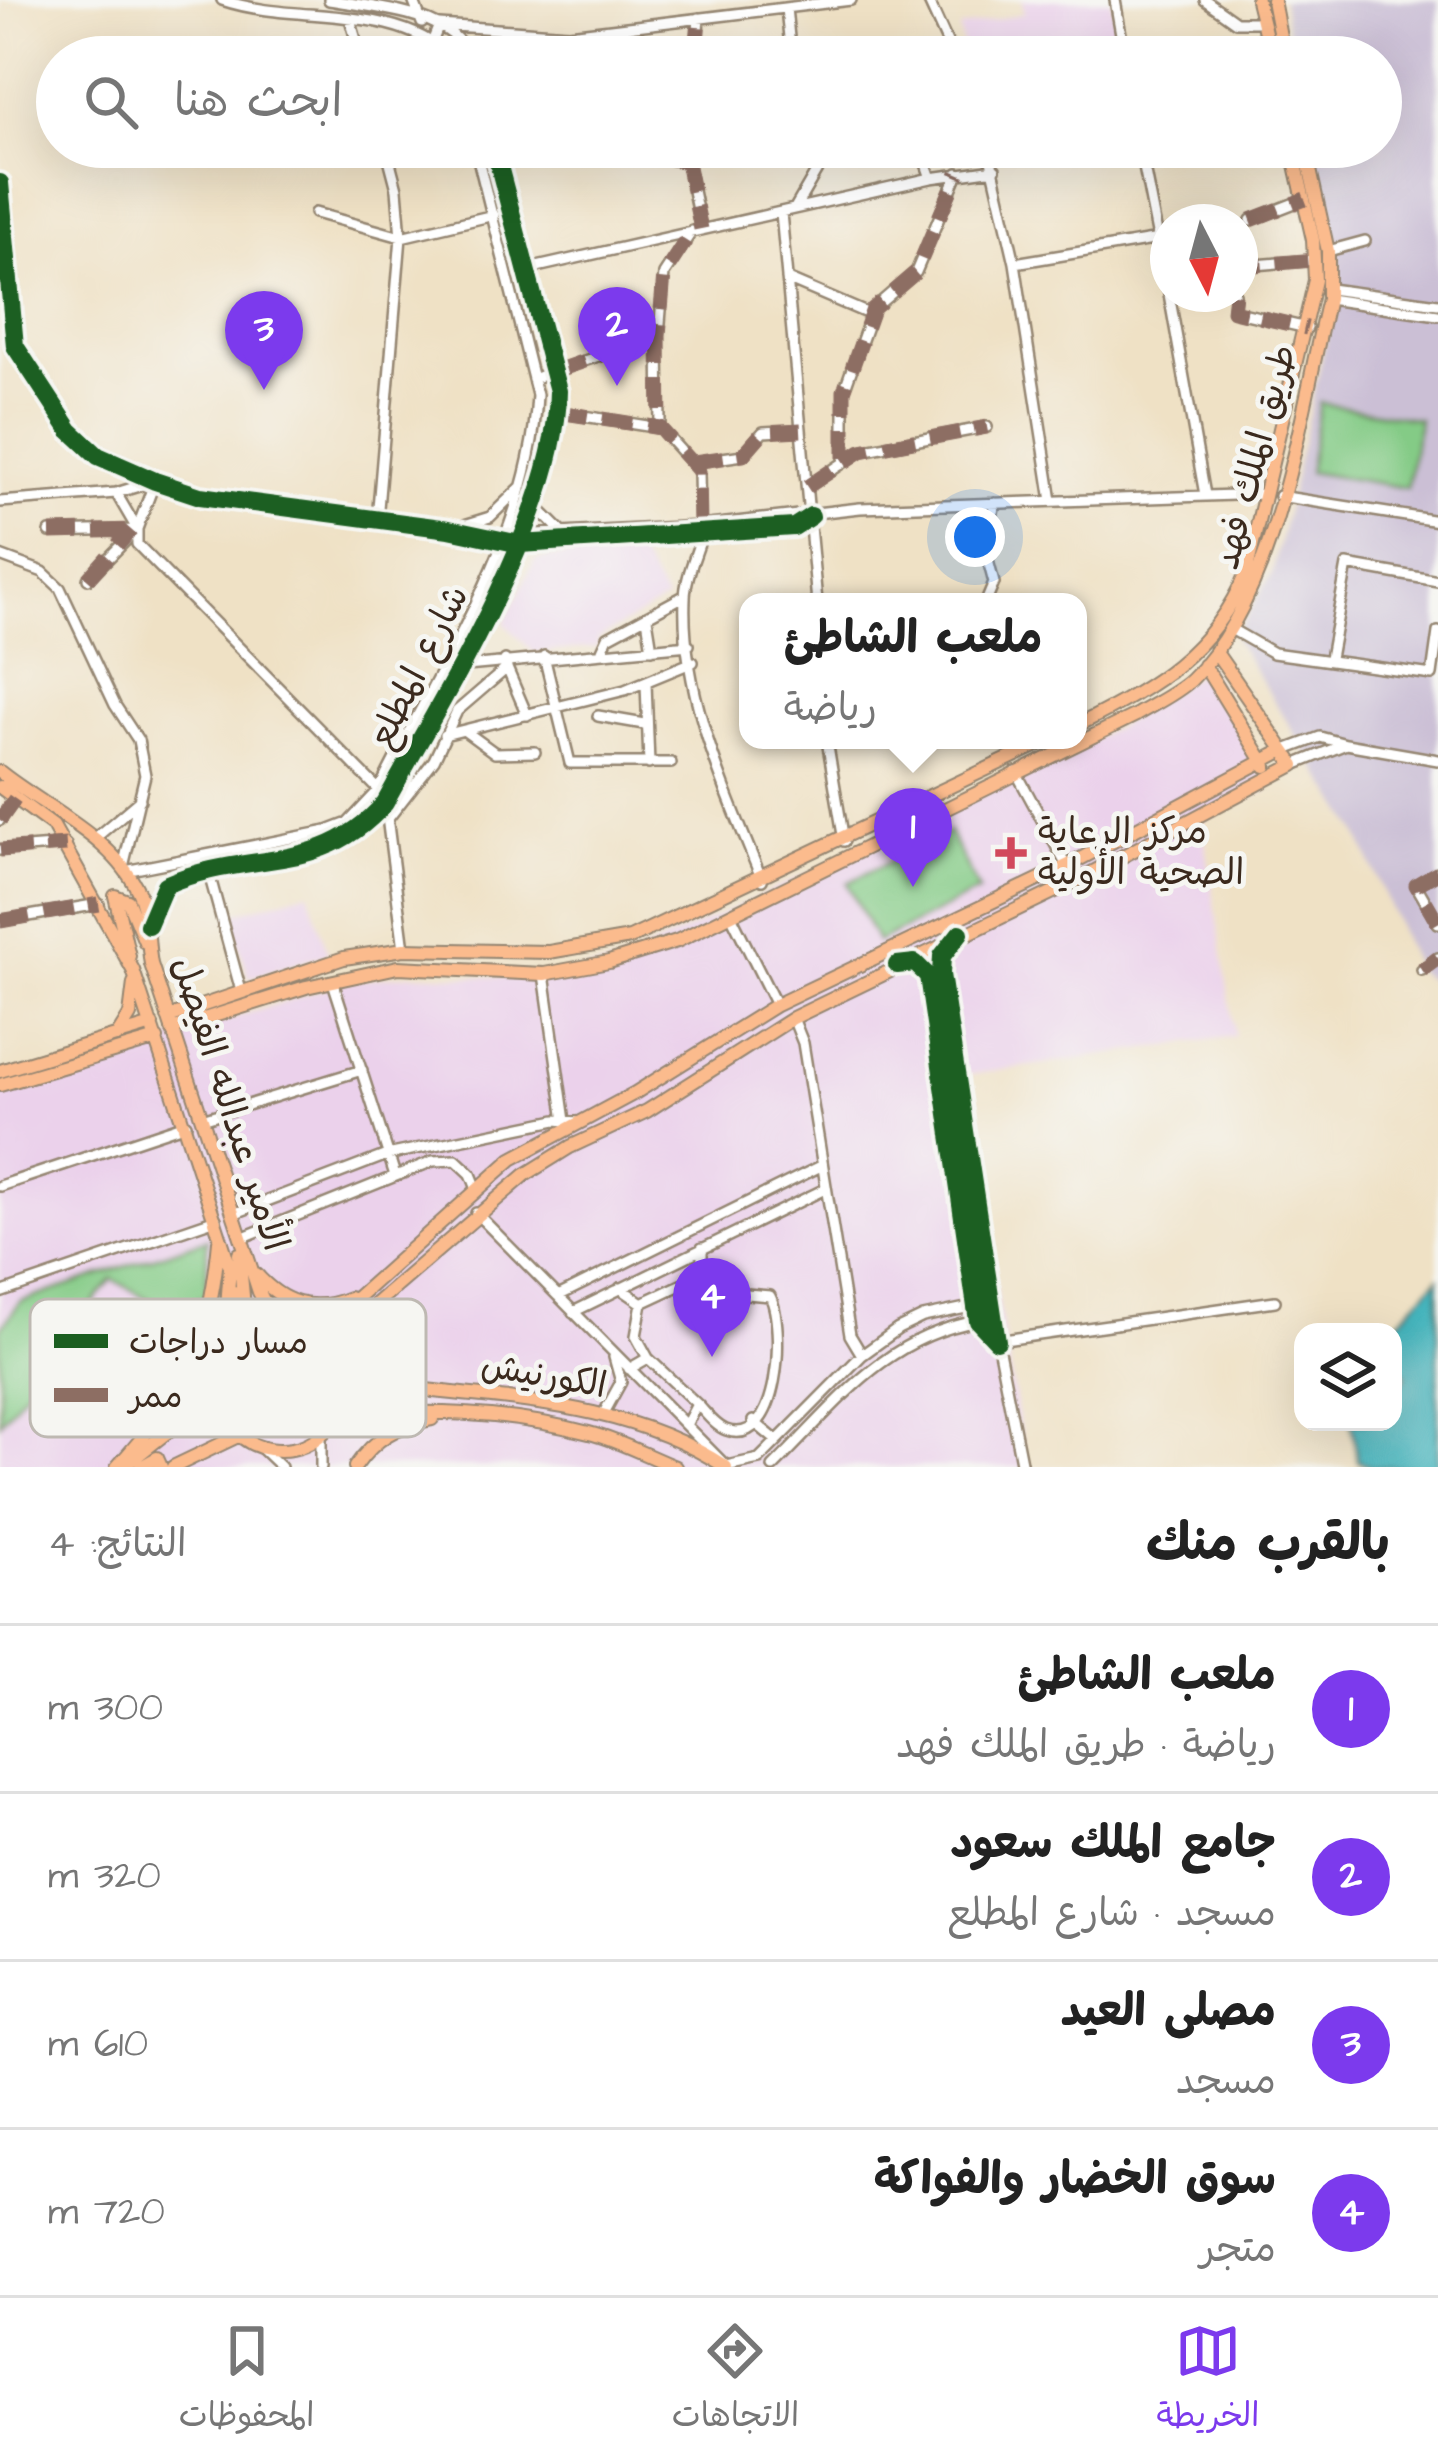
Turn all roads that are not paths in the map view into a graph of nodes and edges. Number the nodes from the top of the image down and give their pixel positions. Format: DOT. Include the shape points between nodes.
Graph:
graph roads {
  1 [pos="222,0"];
  2 [pos="329,0"];
  3 [pos="413,0"];
  4 [pos="851,0"];
  5 [pos="928,0"];
  6 [pos="1115,0"];
  7 [pos="1205,0"];
  8 [pos="1257,0"];
  9 [pos="1273,0"];
  10 [pos="786,8"];
  11 [pos="699,18"];
  12 [pos="350,19"];
  13 [pos="422,20"];
  14 [pos="1262,22"];
  15 [pos="439,25"];
  16 [pos="418,33"];
  17 [pos="531,34"];
  18 [pos="355,36"];
  19 [pos="425,36"];
  20 [pos="435,36"];
  21 [pos="452,36"];
  22 [pos="698,36"];
  23 [pos="789,36"];
  24 [pos="944,36"];
  25 [pos="1121,36"];
  26 [pos="1265,36"];
  27 [pos="1280,36"];
  28 [pos="392,168"];
  29 [pos="482,168"];
  30 [pos="500,168"];
  31 [pos="689,168"];
  32 [pos="818,168"];
  33 [pos="927,168"];
  34 [pos="1145,168"];
  35 [pos="1297,168"];
  36 [pos="1308,168"];
  37 [pos="995,169"];
  38 [pos="958,173"];
  39 [pos="931,178"];
  40 [pos="0,183"];
  41 [pos="1305,200"];
  42 [pos="1152,204"];
  43 [pos="795,208"];
  44 [pos="315,213"];
  45 [pos="782,213"];
  46 [pos="494,215"];
  47 [pos="1258,217"];
  48 [pos="1,218"];
  49 [pos="696,230"];
  50 [pos="401,237"];
  51 [pos="1150,240"];
  52 [pos="1365,241"];
  53 [pos="1321,256"];
  54 [pos="1015,263"];
  55 [pos="1258,264"];
  56 [pos="528,269"];
  57 [pos="787,279"];
  58 [pos="1329,294"];
  59 [pos="1438,304"];
  60 [pos="1172,312"];
  61 [pos="1234,312"];
  62 [pos="1438,315"];
  63 [pos="871,316"];
  64 [pos="1306,328"];
  65 [pos="659,335"];
  66 [pos="15,346"];
  67 [pos="0,348"];
  68 [pos="556,371"];
  69 [pos="535,378"];
  70 [pos="558,412"];
  71 [pos="660,428"];
  72 [pos="987,428"];
  73 [pos="801,430"];
  74 [pos="844,458"];
  75 [pos="694,462"];
  76 [pos="155,481"];
  77 [pos="525,482"];
  78 [pos="807,487"];
  79 [pos="116,493"];
  80 [pos="1264,494"];
  81 [pos="1205,495"];
  82 [pos="1280,496"];
  83 [pos="1052,501"];
  84 [pos="0,502"];
  85 [pos="534,503"];
  86 [pos="995,503"];
  87 [pos="811,517"];
  88 [pos="377,520"];
  89 [pos="1438,521"];
  90 [pos="449,529"];
  91 [pos="134,530"];
  92 [pos="701,530"];
  93 [pos="50,532"];
  94 [pos="563,533"];
  95 [pos="506,538"];
  96 [pos="522,539"];
  97 [pos="0,556"];
  98 [pos="88,579"];
  99 [pos="1438,581"];
  100 [pos="816,593"];
  101 [pos="990,593"];
  102 [pos="684,596"];
  103 [pos="647,618"];
  104 [pos="1231,629"];
  105 [pos="1438,632"];
  106 [pos="689,645"];
  107 [pos="652,649"];
  108 [pos="602,650"];
  109 [pos="1216,651"];
  110 [pos="544,656"];
  111 [pos="1330,658"];
  112 [pos="692,662"];
  113 [pos="506,664"];
  114 [pos="1204,665"];
  115 [pos="456,668"];
  116 [pos="646,683"];
  117 [pos="556,710"];
  118 [pos="527,715"];
  119 [pos="598,716"];
  120 [pos="1087,720"];
  121 [pos="644,724"];
  122 [pos="465,731"];
  123 [pos="444,735"];
  124 [pos="1087,738"];
  125 [pos="1346,744"];
  126 [pos="829,749"];
  127 [pos="1030,749"];
  128 [pos="1064,749"];
  129 [pos="535,752"];
  130 [pos="1280,752"];
  131 [pos="434,760"];
  132 [pos="1438,760"];
  133 [pos="408,762"];
  134 [pos="671,763"];
  135 [pos="1264,763"];
  136 [pos="649,764"];
  137 [pos="1294,764"];
  138 [pos="0,772"];
  139 [pos="1016,772"];
  140 [pos="1275,779"];
  141 [pos="0,787"];
  142 [pos="379,790"];
  143 [pos="15,799"];
  144 [pos="140,800"];
  145 [pos="385,803"];
  146 [pos="905,811"];
  147 [pos="0,820"];
  148 [pos="387,820"];
  149 [pos="912,825"];
  150 [pos="94,840"];
  151 [pos="844,841"];
  152 [pos="66,845"];
  153 [pos="0,850"];
  154 [pos="1067,866"];
  155 [pos="124,869"];
  156 [pos="208,870"];
  157 [pos="1438,872"];
  158 [pos="762,880"];
  159 [pos="99,904"];
  160 [pos="730,915"];
  161 [pos="0,921"];
  162 [pos="1438,923"];
  163 [pos="148,925"];
  164 [pos="960,933"];
  165 [pos="404,949"];
  166 [pos="148,950"];
  167 [pos="1438,958"];
  168 [pos="897,965"];
  169 [pos="132,967"];
  170 [pos="1422,970"];
  171 [pos="544,974"];
  172 [pos="333,982"];
  173 [pos="241,991"];
  174 [pos="776,1005"];
  175 [pos="198,1013"];
  176 [pos="793,1018"];
  177 [pos="170,1023"];
  178 [pos="155,1032"];
  179 [pos="117,1036"];
  180 [pos="138,1036"];
  181 [pos="362,1070"];
  182 [pos="0,1071"];
  183 [pos="0,1085"];
  184 [pos="202,1119"];
  185 [pos="571,1121"];
  186 [pos="186,1124"];
  187 [pos="387,1155"];
  188 [pos="821,1166"];
  189 [pos="394,1172"];
  190 [pos="0,1186"];
  191 [pos="477,1189"];
  192 [pos="825,1189"];
  193 [pos="475,1213"];
  194 [pos="218,1224"];
  195 [pos="237,1226"];
  196 [pos="702,1248"];
  197 [pos="230,1267"];
  198 [pos="251,1268"];
  199 [pos="702,1275"];
  200 [pos="620,1288"];
  201 [pos="0,1293"];
  202 [pos="361,1293"];
  203 [pos="558,1296"];
  204 [pos="383,1298"];
  205 [pos="213,1299"];
  206 [pos="228,1299"];
  207 [pos="233,1299"];
  208 [pos="243,1299"];
  209 [pos="263,1299"];
  210 [pos="283,1299"];
  211 [pos="343,1299"];
  212 [pos="352,1299"];
  213 [pos="1275,1301"];
  214 [pos="991,1303"];
  215 [pos="642,1304"];
  216 [pos="975,1306"];
  217 [pos="573,1312"];
  218 [pos="993,1318"];
  219 [pos="978,1321"];
  220 [pos="997,1341"];
  221 [pos="613,1352"];
  222 [pos="862,1355"];
  223 [pos="648,1358"];
  224 [pos="629,1369"];
  225 [pos="426,1391"];
  226 [pos="697,1404"];
  227 [pos="426,1413"];
  228 [pos="604,1413"];
  229 [pos="459,1415"];
  230 [pos="426,1420"];
  231 [pos="753,1421"];
  232 [pos="686,1425"];
  233 [pos="145,1437"];
  234 [pos="167,1437"];
  235 [pos="235,1437"];
  236 [pos="243,1437"];
  237 [pos="314,1437"];
  238 [pos="383,1437"];
  239 [pos="777,1441"];
  240 [pos="260,1446"];
  241 [pos="119,1467"];
  242 [pos="141,1467"];
  243 [pos="161,1467"];
  244 [pos="172,1467"];
  245 [pos="281,1467"];
  246 [pos="355,1467"];
  247 [pos="675,1467"];
  248 [pos="726,1467"];
  249 [pos="773,1467"];
  250 [pos="1022,1467"];
  1 -- 12 [label="street"];
  2 -- 13 [label="street"];
  3 -- 13 [label="street"];
  4 -- 10 [label="street"];
  5 -- 24 [label="street"];
  6 -- 25 [label="street"];
  7 -- 14 [label="street" via="1236,22"];
  8 -- 14 [label="main road"];
  9 -- 27 [label="main road"];
  10 -- 11 [label="street"];
  10 -- 23 [label="street"];
  11 -- 17 [label="street"];
  11 -- 22 [label="street"];
  12 -- 16 [label="street"];
  12 -- 18 [label="street"];
  13 -- 15 [label="street"];
  13 -- 16 [label="street"];
  14 -- 26 [label="main road"];
  15 -- 17 [label="street"];
  15 -- 20 [label="street"];
  15 -- 21 [label="street"];
  16 -- 19 [label="street"];
  28 -- 50 [label="street"];
  29 -- 46 [label="street, شارع المطلع"];
  30 -- 56 [label="street, شارع المطلع"];
  31 -- 49 [label="street"];
  32 -- 43 [label="street"];
  33 -- 39 [label="street"];
  34 -- 42 [label="street"];
  35 -- 41 [label="main road, طريق الملك فهد"];
  36 -- 53 [label="main road, طريق الملك فهد"];
  37 -- 38 [label="street"];
  37 -- 54 [label="street"];
  38 -- 39 [label="street"];
  38 -- 63 [label="street" via="916,272"];
  39 -- 43 [label="street"];
  40 -- 48 [label="street"];
  41 -- 47 [label="street"];
  41 -- 53 [label="main road, طريق الملك فهد"];
  43 -- 45 [label="street"];
  44 -- 50 [label="street"];
  45 -- 49 [label="street"];
  45 -- 57 [label="street"];
  46 -- 50 [label="street"];
  46 -- 69 [label="street, شارع المطلع"];
  48 -- 66 [label="street"];
  49 -- 56 [label="street"];
  49 -- 65 [label="street" via="664,274"];
  50 -- 88 [label="street"];
  51 -- 54 [label="street"];
  52 -- 53 [label="street"];
  53 -- 55 [label="street"];
  53 -- 58 [label="main road, طريق الملك فهد"];
  53 -- 64 [label="main road, طريق الملك فهد"];
  54 -- 83 [label="street"];
  56 -- 68 [label="street, شارع المطلع"];
  57 -- 63 [label="street"];
  57 -- 73 [label="street"];
  58 -- 59 [label="street"];
  58 -- 62 [label="street"];
  58 -- 82 [label="main road, طريق الملك فهد"];
  60 -- 81 [label="street"];
  61 -- 64 [label="street"];
  63 -- 74 [label="street" via="844,391"];
  64 -- 80 [label="main road, طريق الملك فهد"];
  65 -- 68 [label="street"];
  65 -- 71 [label="street"];
  66 -- 67 [label="street"];
  66 -- 76 [label="street" via="70,430 98,456"];
  68 -- 69 [label="street"];
  68 -- 70 [label="street, شارع المطلع"];
  69 -- 77 [label="street, شارع المطلع"];
  70 -- 71 [label="street"];
  70 -- 85 [label="street, شارع المطلع"];
  71 -- 75 [label="street"];
  72 -- 74 [label="street"];
  73 -- 75 [label="street" via="763,432 742,455"];
  73 -- 78 [label="street"];
  74 -- 78 [label="street"];
  75 -- 92 [label="street"];
  76 -- 79 [label="street"];
  76 -- 88 [label="street" via="200,496"];
  76 -- 91 [label="street"];
  77 -- 90 [label="street" via="490,517"];
  77 -- 95 [label="street, شارع المطلع"];
  78 -- 87 [label="street"];
  79 -- 84 [label="street"];
  79 -- 91 [label="street"];
  80 -- 81 [label="street"];
  80 -- 120 [label="main road, طريق الملك فهد" via="1246,573 1215,628 1150,689"];
  81 -- 83 [label="street"];
  82 -- 89 [label="street"];
  82 -- 104 [label="main road, طريق الملك فهد" via="1258,578"];
  83 -- 86 [label="street"];
  85 -- 94 [label="street"];
  85 -- 96 [label="street, شارع المطلع"];
  86 -- 87 [label="street"];
  86 -- 101 [label="street" via="985,549"];
  87 -- 92 [label="street"];
  87 -- 100 [label="street"];
  88 -- 90 [label="street"];
  90 -- 95 [label="street"];
  91 -- 93 [label="street"];
  91 -- 98 [label="street"];
  91 -- 142 [label="street" via="137,544"];
  92 -- 94 [label="street"];
  92 -- 96 [label="street"];
  92 -- 102 [label="street"];
  94 -- 96 [label="street"];
  95 -- 96 [label="street"];
  95 -- 142 [label="street, شارع المطلع"];
  96 -- 115 [label="street, شارع المطلع"];
  97 -- 144 [label="street" via="44,572 60,589 138,740"];
  99 -- 111 [label="street" via="1347,565"];
  102 -- 103 [label="street"];
  102 -- 106 [label="street"];
  103 -- 107 [label="street"];
  103 -- 108 [label="street" via="608,637"];
  104 -- 109 [label="main road, طريق الملك فهد"];
  104 -- 111 [label="street" via="1273,653"];
  105 -- 111 [label="street" via="1432,675"];
  106 -- 107 [label="street"];
  106 -- 112 [label="street"];
  107 -- 108 [label="street"];
  108 -- 110 [label="street"];
  109 -- 114 [label="main road, طريق الملك فهد"];
  109 -- 130 [label="main road"];
  110 -- 113 [label="street"];
  110 -- 117 [label="street"];
  112 -- 116 [label="street"];
  112 -- 158 [label="street" via="706,734"];
  113 -- 115 [label="street"];
  113 -- 118 [label="street"];
  113 -- 123 [label="street"];
  114 -- 124 [label="main road, طريق الملك فهد" via="1189,683"];
  114 -- 135 [label="main road"];
  115 -- 133 [label="street, شارع المطلع"];
  116 -- 117 [label="street"];
  116 -- 121 [label="street"];
  117 -- 118 [label="street"];
  117 -- 136 [label="street" via="573,765"];
  118 -- 122 [label="street"];
  119 -- 121 [label="street"];
  121 -- 136 [label="street"];
  122 -- 123 [label="street"];
  122 -- 129 [label="street" via="495,753"];
  123 -- 131 [label="street"];
  125 -- 130 [label="street" via="1320,736"];
  125 -- 132 [label="street"];
  125 -- 137 [label="street"];
  126 -- 151 [label="street"];
  127 -- 146 [label="main road, طريق الملك فهد"];
  128 -- 139 [label="main road, طريق الملك فهد"];
  130 -- 135 [label="main road"];
  130 -- 137 [label="main road"];
  131 -- 133 [label="street"];
  131 -- 148 [label="street"];
  133 -- 145 [label="street, شارع المطلع"];
  134 -- 136 [label="street"];
  135 -- 140 [label="main road"];
  135 -- 154 [label="main road"];
  137 -- 140 [label="main road"];
  138 -- 150 [label="main road"];
  139 -- 149 [label="main road, طريق الملك فهد"];
  139 -- 154 [label="street"];
  140 -- 164 [label="main road"];
  141 -- 143 [label="main road"];
  142 -- 155 [label="street, شارع المطلع" via="349,823 327,831"];
  143 -- 147 [label="street"];
  143 -- 152 [label="main road"];
  144 -- 150 [label="street"];
  144 -- 155 [label="street"];
  145 -- 148 [label="street"];
  145 -- 156 [label="street, شارع المطلع" via="333,847"];
  146 -- 149 [label="main road"];
  146 -- 151 [label="main road, طريق الملك فهد"];
  148 -- 165 [label="street"];
  149 -- 160 [label="main road, طريق الملك فهد"];
  150 -- 155 [label="main road"];
  151 -- 158 [label="main road, طريق الملك فهد"];
  152 -- 153 [label="street"];
  152 -- 159 [label="main road"];
  154 -- 174 [label="main road"];
  155 -- 163 [label="main road"];
  156 -- 163 [label="street, شارع المطلع" via="165,885"];
  156 -- 173 [label="street"];
  157 -- 162 [label="street" via="1416,885"];
  158 -- 165 [label="main road, طريق الملك فهد" via="630,938 549,952"];
  159 -- 161 [label="street"];
  159 -- 169 [label="main road"];
  160 -- 171 [label="main road, طريق الملك فهد" via="655,948"];
  160 -- 174 [label="street"];
  163 -- 166 [label="main road"];
  164 -- 168 [label="main road"];
  164 -- 214 [label="street" via="942,956 941,974"];
  165 -- 173 [label="main road, طريق الملك فهد" via="344,958"];
  166 -- 169 [label="main road" via="128,901 115,896"];
  166 -- 177 [label="main road, الأمير عبدالله الفيصل"];
  167 -- 170 [label="street"];
  168 -- 176 [label="main road"];
  168 -- 216 [label="street" via="915,963 928,976"];
  169 -- 178 [label="main road, الأمير عبدالله الفيصل"];
  169 -- 179 [label="main road" via="130,1015"];
  171 -- 172 [label="main road, طريق الملك فهد" via="398,967"];
  171 -- 185 [label="street"];
  172 -- 175 [label="main road, طريق الملك فهد"];
  172 -- 181 [label="street"];
  173 -- 175 [label="main road, طريق الملك فهد"];
  174 -- 185 [label="main road" via="635,1093"];
  175 -- 177 [label="main road, طريق الملك فهد"];
  176 -- 188 [label="street"];
  176 -- 193 [label="main road" via="647,1111 570,1147"];
  177 -- 184 [label="main road, الأمير عبدالله الفيصل"];
  178 -- 180 [label="main road"];
  178 -- 186 [label="main road, الأمير عبدالله الفيصل"];
  179 -- 180 [label="main road"];
  179 -- 182 [label="main road"];
  180 -- 183 [label="main road"];
  181 -- 184 [label="street"];
  181 -- 187 [label="street"];
  184 -- 195 [label="main road, الأمير عبدالله الفيصل"];
  185 -- 187 [label="street"];
  185 -- 191 [label="main road"];
  186 -- 190 [label="street"];
  186 -- 194 [label="main road, الأمير عبدالله الفيصل"];
  187 -- 189 [label="street"];
  187 -- 195 [label="street"];
  188 -- 192 [label="street"];
  188 -- 203 [label="street"];
  189 -- 191 [label="street" via="456,1160"];
  189 -- 195 [label="street"];
  191 -- 202 [label="main road"];
  192 -- 196 [label="street"];
  192 -- 222 [label="street" via="850,1335"];
  193 -- 203 [label="street"];
  193 -- 204 [label="main road"];
  194 -- 197 [label="main road, الأمير عبدالله الفيصل"];
  194 -- 201 [label="street"];
  194 -- 205 [label="main road"];
  195 -- 198 [label="main road, الأمير عبدالله الفيصل"];
  195 -- 208 [label="main road"];
  196 -- 199 [label="street"];
  196 -- 200 [label="street"];
  197 -- 206 [label="main road, الأمير عبدالله الفيصل"];
  197 -- 207 [label="main road"];
  198 -- 209 [label="main road, الأمير عبدالله الفيصل"];
  198 -- 210 [label="main road"];
  199 -- 215 [label="street"];
  199 -- 231 [label="street" via="712,1291 760,1292 776,1307 773,1398"];
  200 -- 215 [label="street"];
  200 -- 217 [label="street"];
  202 -- 211 [label="main road"];
  202 -- 212 [label="main road"];
  203 -- 217 [label="street"];
  213 -- 220 [label="street"];
  214 -- 216 [label="street"];
  214 -- 218 [label="street"];
  215 -- 223 [label="street" via="636,1336"];
  216 -- 219 [label="street"];
  216 -- 222 [label="street" via="923,1317"];
  217 -- 221 [label="street"];
  218 -- 219 [label="street"];
  218 -- 220 [label="street"];
  219 -- 220 [label="street"];
  219 -- 249 [label="street" via="928,1332 886,1355"];
  220 -- 250 [label="street"];
  221 -- 224 [label="street"];
  221 -- 228 [label="street" via="621,1382"];
  222 -- 239 [label="street"];
  223 -- 224 [label="street"];
  223 -- 226 [label="street"];
  224 -- 232 [label="street"];
  225 -- 228 [label="main road, الكورنيش"];
  226 -- 231 [label="street" via="725,1430"];
  226 -- 232 [label="street"];
  227 -- 229 [label="main road, الكورنيش"];
  228 -- 248 [label="main road, الكورنيش"];
  229 -- 230 [label="main road"];
  229 -- 247 [label="main road, الكورنيش" via="590,1433"];
  231 -- 239 [label="street"];
  232 -- 248 [label="street"];
  233 -- 241 [label="main road"];
  234 -- 241 [label="main road"];
  235 -- 244 [label="main road"];
  236 -- 240 [label="main road"];
  237 -- 240 [label="main road" via="281,1450"];
  238 -- 246 [label="main road"];
  239 -- 248 [label="street" via="750,1466"];
  240 -- 245 [label="street"];
  242 -- 243 [label="main road" via="157,1458"];
}
